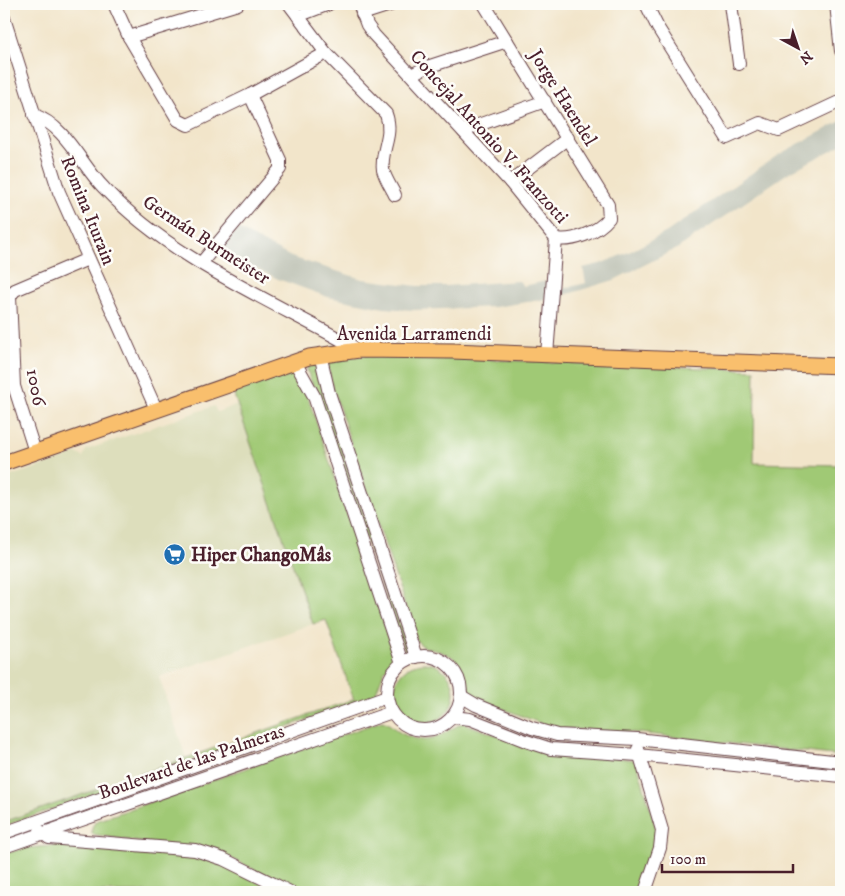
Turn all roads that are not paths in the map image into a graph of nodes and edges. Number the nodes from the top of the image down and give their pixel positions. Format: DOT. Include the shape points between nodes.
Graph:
graph roads {
  1 [pos="114,4"];
  2 [pos="238,4"];
  3 [pos="289,4"];
  4 [pos="329,4"];
  5 [pos="393,4"];
  6 [pos="484,4"];
  7 [pos="646,4"];
  8 [pos="730,4"];
  9 [pos="836,4"];
  10 [pos="360,9"];
  11 [pos="298,16"];
  12 [pos="4,18"];
  13 [pos="129,37"];
  14 [pos="507,41"];
  15 [pos="841,51"];
  16 [pos="326,53"];
  17 [pos="739,64"];
  18 [pos="412,75"];
  19 [pos="250,95"];
  20 [pos="545,101"];
  21 [pos="841,101"];
  22 [pos="34,115"];
  23 [pos="464,132"];
  24 [pos="568,138"];
  25 [pos="510,182"];
  26 [pos="395,195"];
  27 [pos="609,212"];
  28 [pos="556,239"];
  29 [pos="88,259"];
  30 [pos="202,262"];
  31 [pos="359,350"];
  32 [pos="320,354"];
  33 [pos="546,355"];
  34 [pos="8,360"];
  35 [pos="295,362"];
  36 [pos="841,366"];
  37 [pos="156,410"];
  38 [pos="35,452"];
  39 [pos="4,463"];
  40 [pos="416,657"];
  41 [pos="402,663"];
  42 [pos="461,696"];
  43 [pos="387,697"];
  44 [pos="392,712"];
  45 [pos="453,717"];
  46 [pos="637,739"];
  47 [pos="638,755"];
  48 [pos="841,762"];
  49 [pos="841,776"];
  50 [pos="39,827"];
  51 [pos="4,833"];
  52 [pos="4,847"];
  53 [pos="290,892"];
  54 [pos="645,892"];
  1 -- 13 [label="street"];
  2 -- 13 [label="street"];
  3 -- 11 [label="street"];
  4 -- 11 [label="street"];
  5 -- 10 [label="street"];
  6 -- 14 [label="street, Jorge Haendel"];
  7 -- 21 [label="street" via="688,78 728,138 760,123 779,130"];
  8 -- 17 [label="street"];
  9 -- 15 [label="street"];
  10 -- 18 [label="street, Concejal Antonio V. Franzotti" via="374,34"];
  11 -- 16 [label="street"];
  12 -- 22 [label="street, Romina Iturain"];
  13 -- 19 [label="street" via="182,124 192,124"];
  14 -- 18 [label="street" via="424,68"];
  14 -- 20 [label="street, Jorge Haendel"];
  16 -- 19 [label="street"];
  16 -- 26 [label="street" via="386,114 389,140 383,169"];
  18 -- 23 [label="street, Concejal Antonio V. Franzotti"];
  19 -- 30 [label="street" via="280,160 280,168"];
  20 -- 23 [label="street"];
  20 -- 24 [label="street, Jorge Haendel"];
  22 -- 29 [label="street, Romina Iturain" via="54,177"];
  22 -- 30 [label="street, Germán Burmeister" via="53,124 114,198 137,218"];
  23 -- 25 [label="street, Concejal Antonio V. Franzotti"];
  24 -- 25 [label="street"];
  24 -- 27 [label="street, Jorge Haendel" via="608,205"];
  25 -- 28 [label="street, Concejal Antonio V. Franzotti"];
  27 -- 28 [label="street, Concejal Antonio V. Franzotti" via="605,223 572,240"];
  28 -- 33 [label="street"];
  29 -- 34 [label="street, 1006" via="12,292"];
  29 -- 37 [label="street, Romina Iturain"];
  30 -- 31 [label="street, Germán Burmeister" via="246,290"];
  31 -- 32 [label="main road, Avenida Larramendi"];
  31 -- 33 [label="main road, Avenida Larramendi"];
  32 -- 35 [label="main road, Avenida Larramendi"];
  32 -- 40 [label="street" via="329,393"];
  33 -- 36 [label="main road, Avenida Larramendi"];
  34 -- 38 [label="street, 1006"];
  35 -- 37 [label="main road, Avenida Larramendi"];
  35 -- 41 [label="street" via="314,396"];
  37 -- 38 [label="main road, Avenida Larramendi"];
  38 -- 39 [label="main road, Avenida Larramendi"];
  40 -- 41 [label="street"];
  40 -- 42 [label="street" via="435,658 451,668 458,678"];
  41 -- 43 [label="street" via="391,676"];
  42 -- 45 [label="street"];
  42 -- 46 [label="street" via="545,732"];
  43 -- 44 [label="street"];
  43 -- 50 [label="street, Boulevard de las Palmeras"];
  44 -- 45 [label="street" via="404,725 421,731 439,728"];
  44 -- 50 [label="street, Boulevard de las Palmeras"];
  45 -- 47 [label="street" via="470,719 551,749"];
  46 -- 47 [label="street"];
  46 -- 48 [label="street"];
  47 -- 49 [label="street"];
  47 -- 54 [label="street" via="662,830 660,848"];
  50 -- 51 [label="street, Boulevard de las Palmeras"];
  50 -- 52 [label="street, Boulevard de las Palmeras"];
  50 -- 53 [label="street" via="49,838 195,850 223,859"];
}
